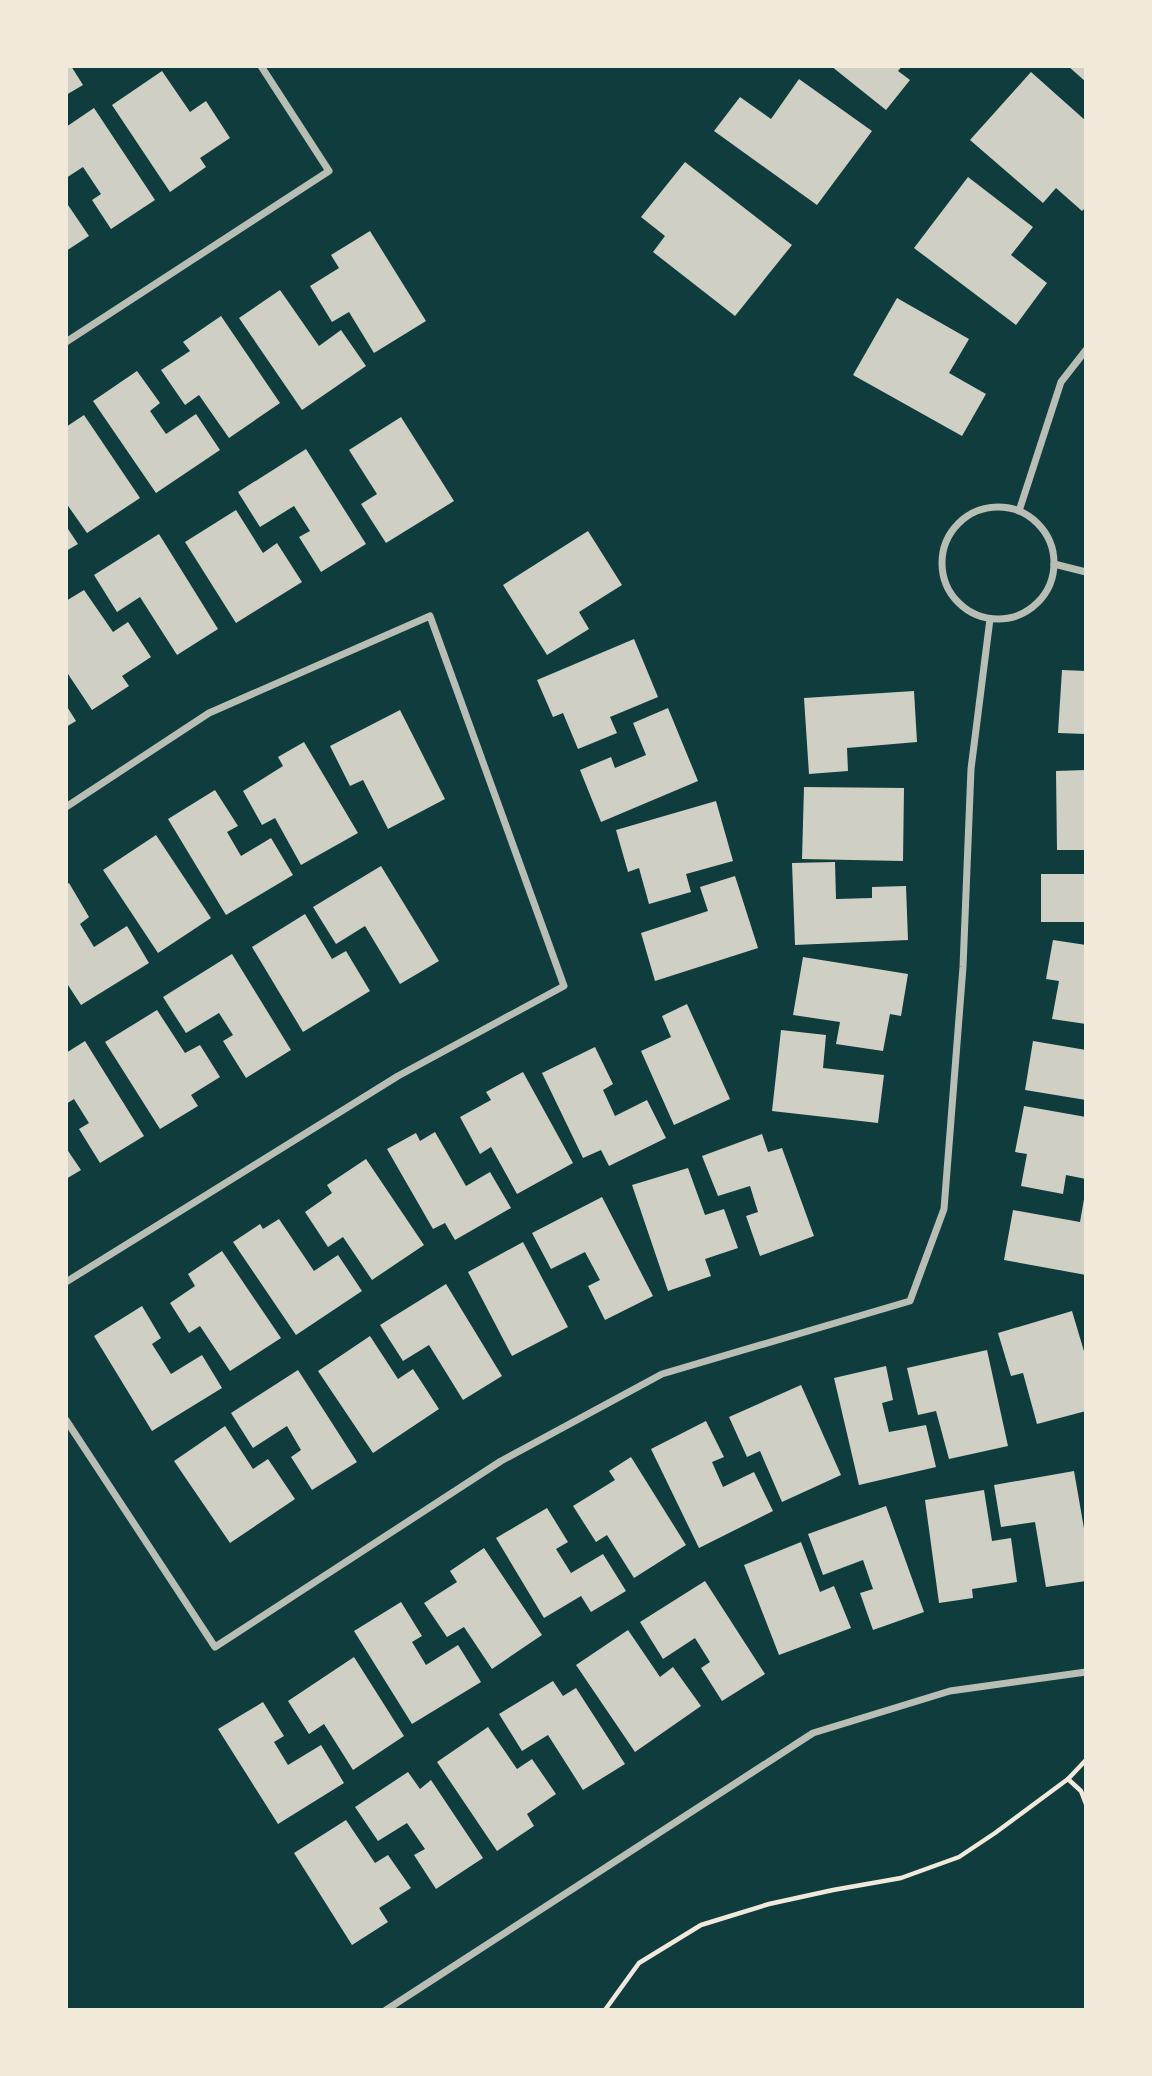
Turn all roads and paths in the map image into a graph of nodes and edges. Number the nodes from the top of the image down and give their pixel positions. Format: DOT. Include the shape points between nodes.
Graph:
graph roads {
  1 [pos="261,66"];
  2 [pos="66,342"];
  3 [pos="1086,350"];
  4 [pos="1019,511"];
  5 [pos="1054,565"];
  6 [pos="1086,572"];
  7 [pos="990,618"];
  8 [pos="66,807"];
  9 [pos="66,1282"];
  10 [pos="66,1420"];
  11 [pos="1086,1672"];
  12 [pos="1086,1760"];
  13 [pos="1068,1779"];
  14 [pos="1086,1804"];
  15 [pos="386,2010"];
  16 [pos="605,2010"];
  1 -- 2 [label="street" via="329,172"];
  3 -- 4 [label="street" via="1061,382"];
  4 -- 5 [label="street" via="1045,532"];
  4 -- 7 [label="street" via="982,509 951,532 944,549 941,567 946,586 972,613"];
  5 -- 6 [label="street"];
  5 -- 7 [label="street" via="1041,599 1009,618"];
  7 -- 10 [label="street" via="971,769 964,967 944,1209 910,1301 662,1374 501,1461 215,1647"];
  8 -- 9 [label="street" via="209,713 430,616 564,986 398,1076"];
  11 -- 15 [label="street" via="950,1691 813,1733"];
  12 -- 13 [label="path"];
  13 -- 14 [label="path" via="1081,1791"];
  13 -- 16 [label="path" via="959,1857 901,1878 769,1905 701,1925 639,1963"];
}
